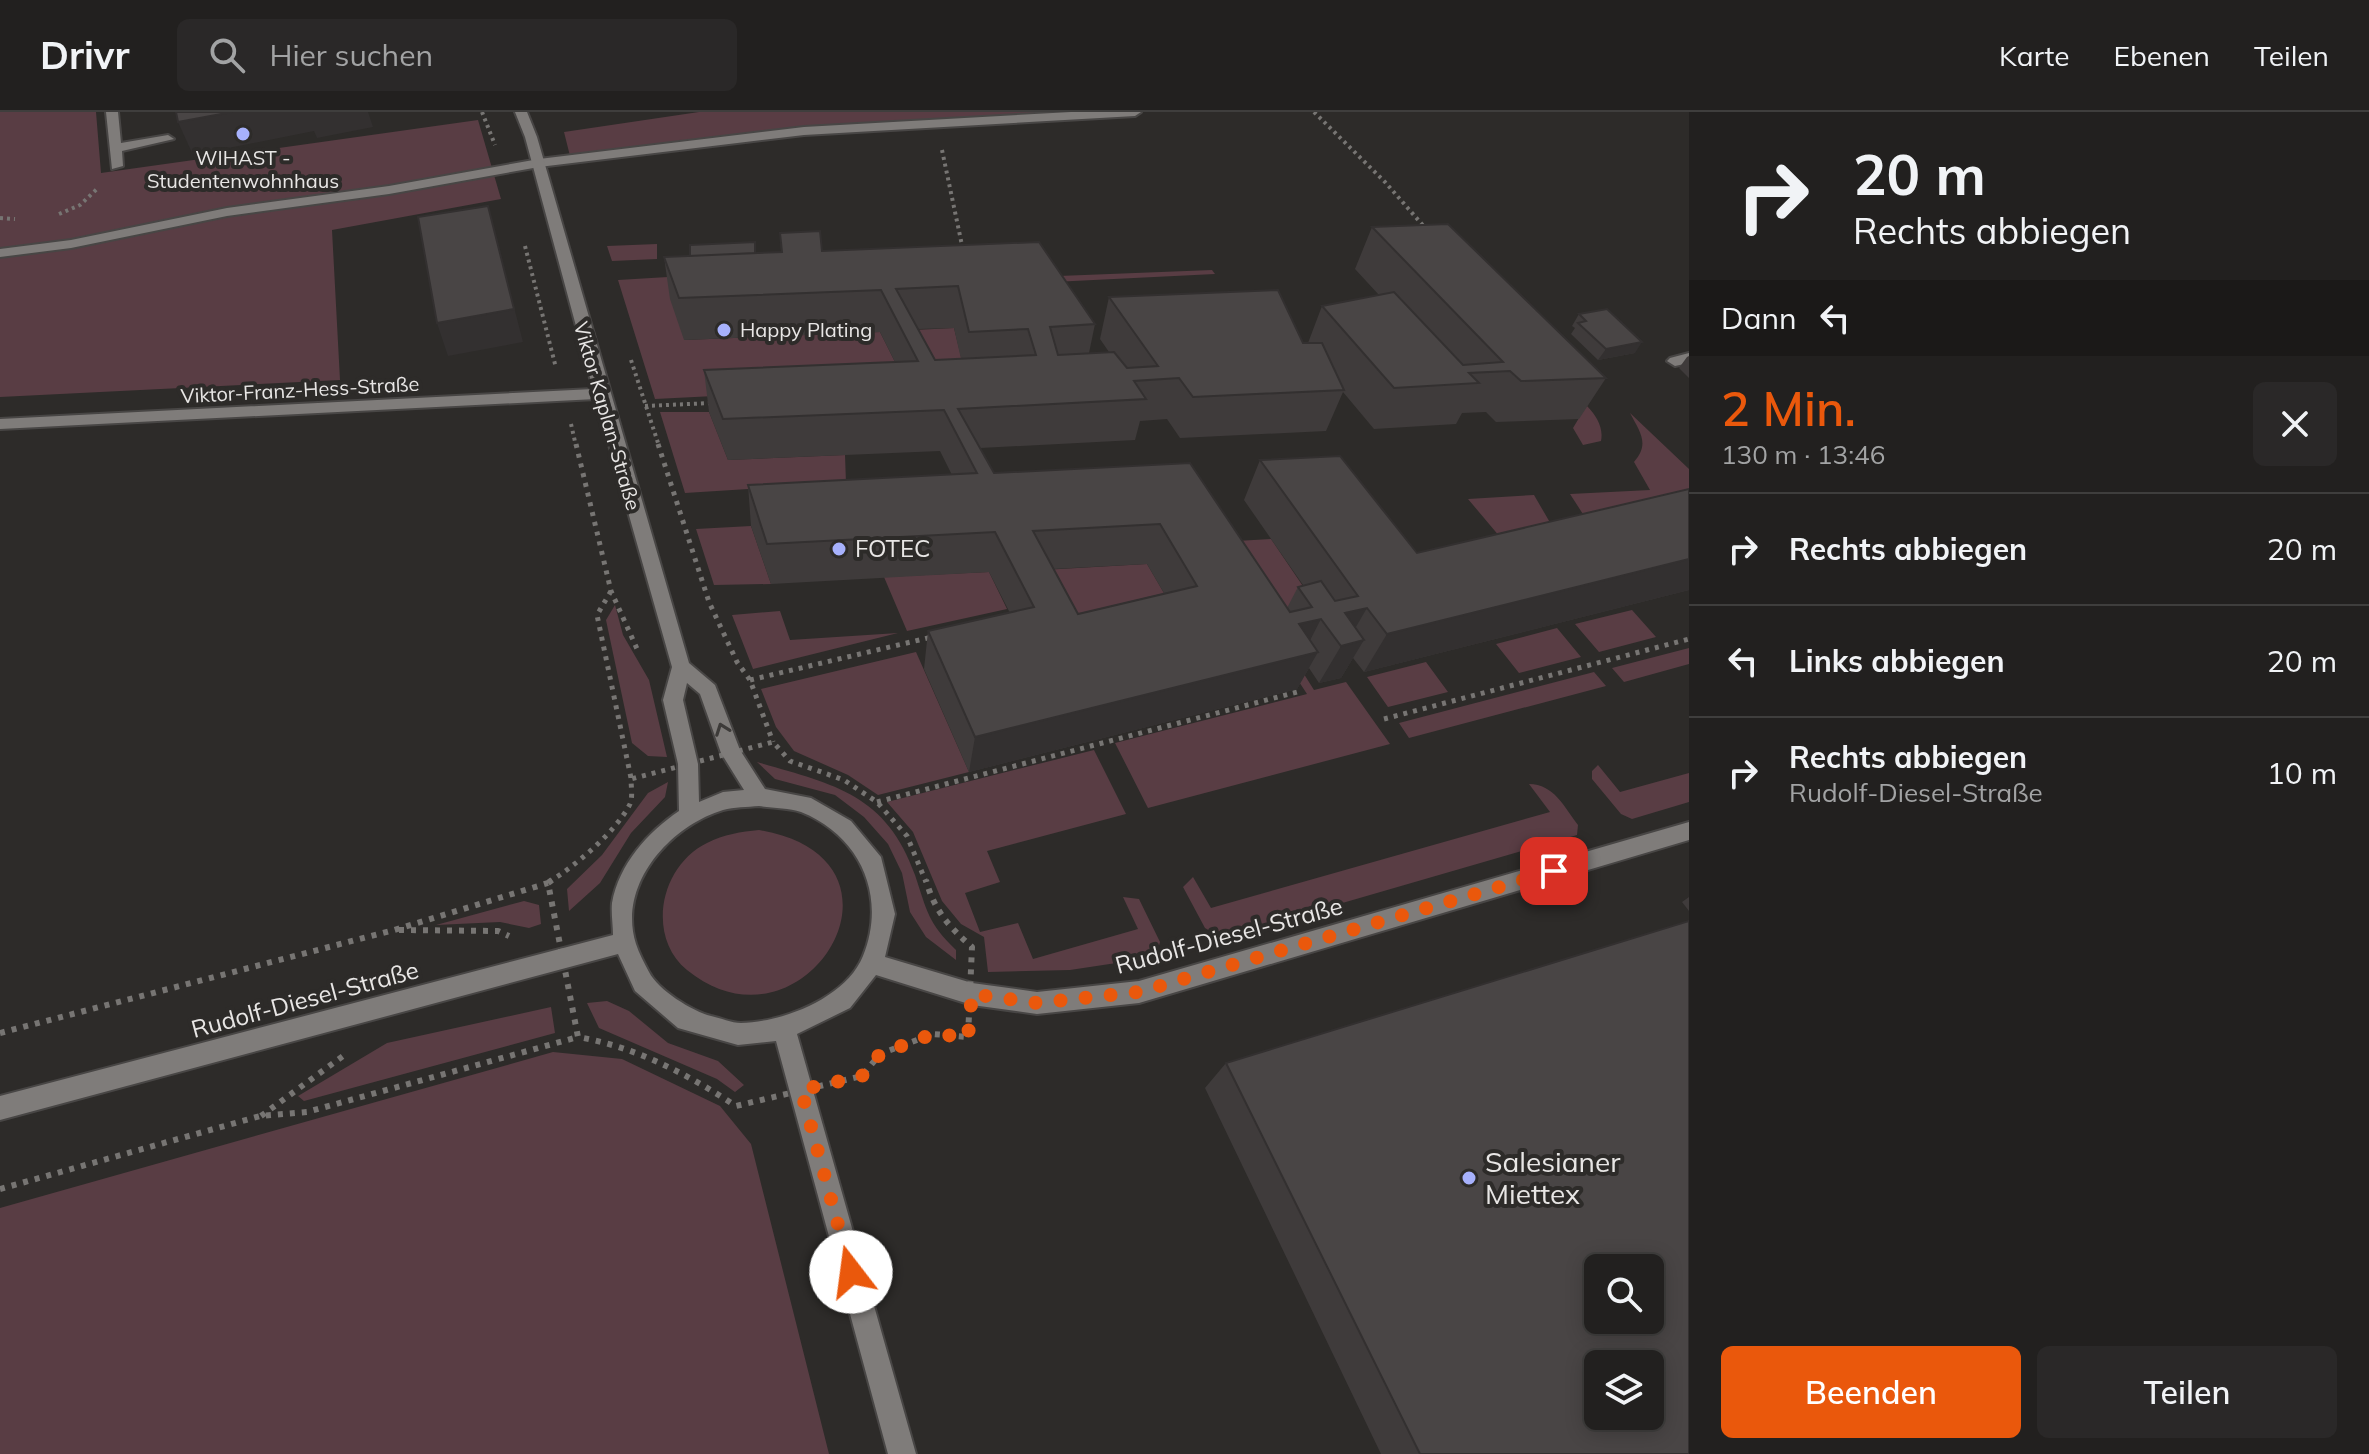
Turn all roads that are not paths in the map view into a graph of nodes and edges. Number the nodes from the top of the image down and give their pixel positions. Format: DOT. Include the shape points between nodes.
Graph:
graph roads {
  1 [pos="112,112"];
  2 [pos="521,112"];
  3 [pos="1135,112"];
  4 [pos="168,139"];
  5 [pos="117,148"];
  6 [pos="539,163"];
  7 [pos="117,166"];
  8 [pos="0,253"];
  9 [pos="601,394"];
  10 [pos="0,424"];
  11 [pos="681,667"];
  12 [pos="759,797"];
  13 [pos="689,815"];
  14 [pos="1689,831"];
  15 [pos="624,942"];
  16 [pos="872,963"];
  17 [pos="784,1029"];
  18 [pos="0,1108"];
  19 [pos="902,1454"];
  1 -- 5 [label="street"];
  2 -- 6 [label="street, Viktor Kaplan-Straße"];
  3 -- 6 [label="street" via="804,131"];
  4 -- 5 [label="street"];
  5 -- 7 [label="street"];
  6 -- 8 [label="street"];
  6 -- 9 [label="street, Viktor Kaplan-Straße"];
  9 -- 10 [label="street, Viktor-Franz-Hess-Straße"];
  9 -- 11 [label="street, Viktor Kaplan-Straße"];
  12 -- 11 [label="street, Viktor Kaplan-Straße, one-way" via="731,753 708,690"];
  11 -- 13 [label="street, Viktor Kaplan-Straße" via="673,700 688,764"];
  12 -- 13 [label="street" via="723,801"];
  12 -- 16 [label="street" via="804,804 844,827 874,863 884,914"];
  13 -- 15 [label="street" via="660,835 637,866 623,902"];
  14 -- 16 [label="street, Rudolf-Diesel-Straße" via="1139,992 1037,1003 972,994"];
  15 -- 17 [label="street" via="643,984 686,1020 738,1034"];
  15 -- 18 [label="street, Rudolf-Diesel-Straße"];
  16 -- 17 [label="street" via="842,1000"];
  17 -- 19 [label="street"];
}
